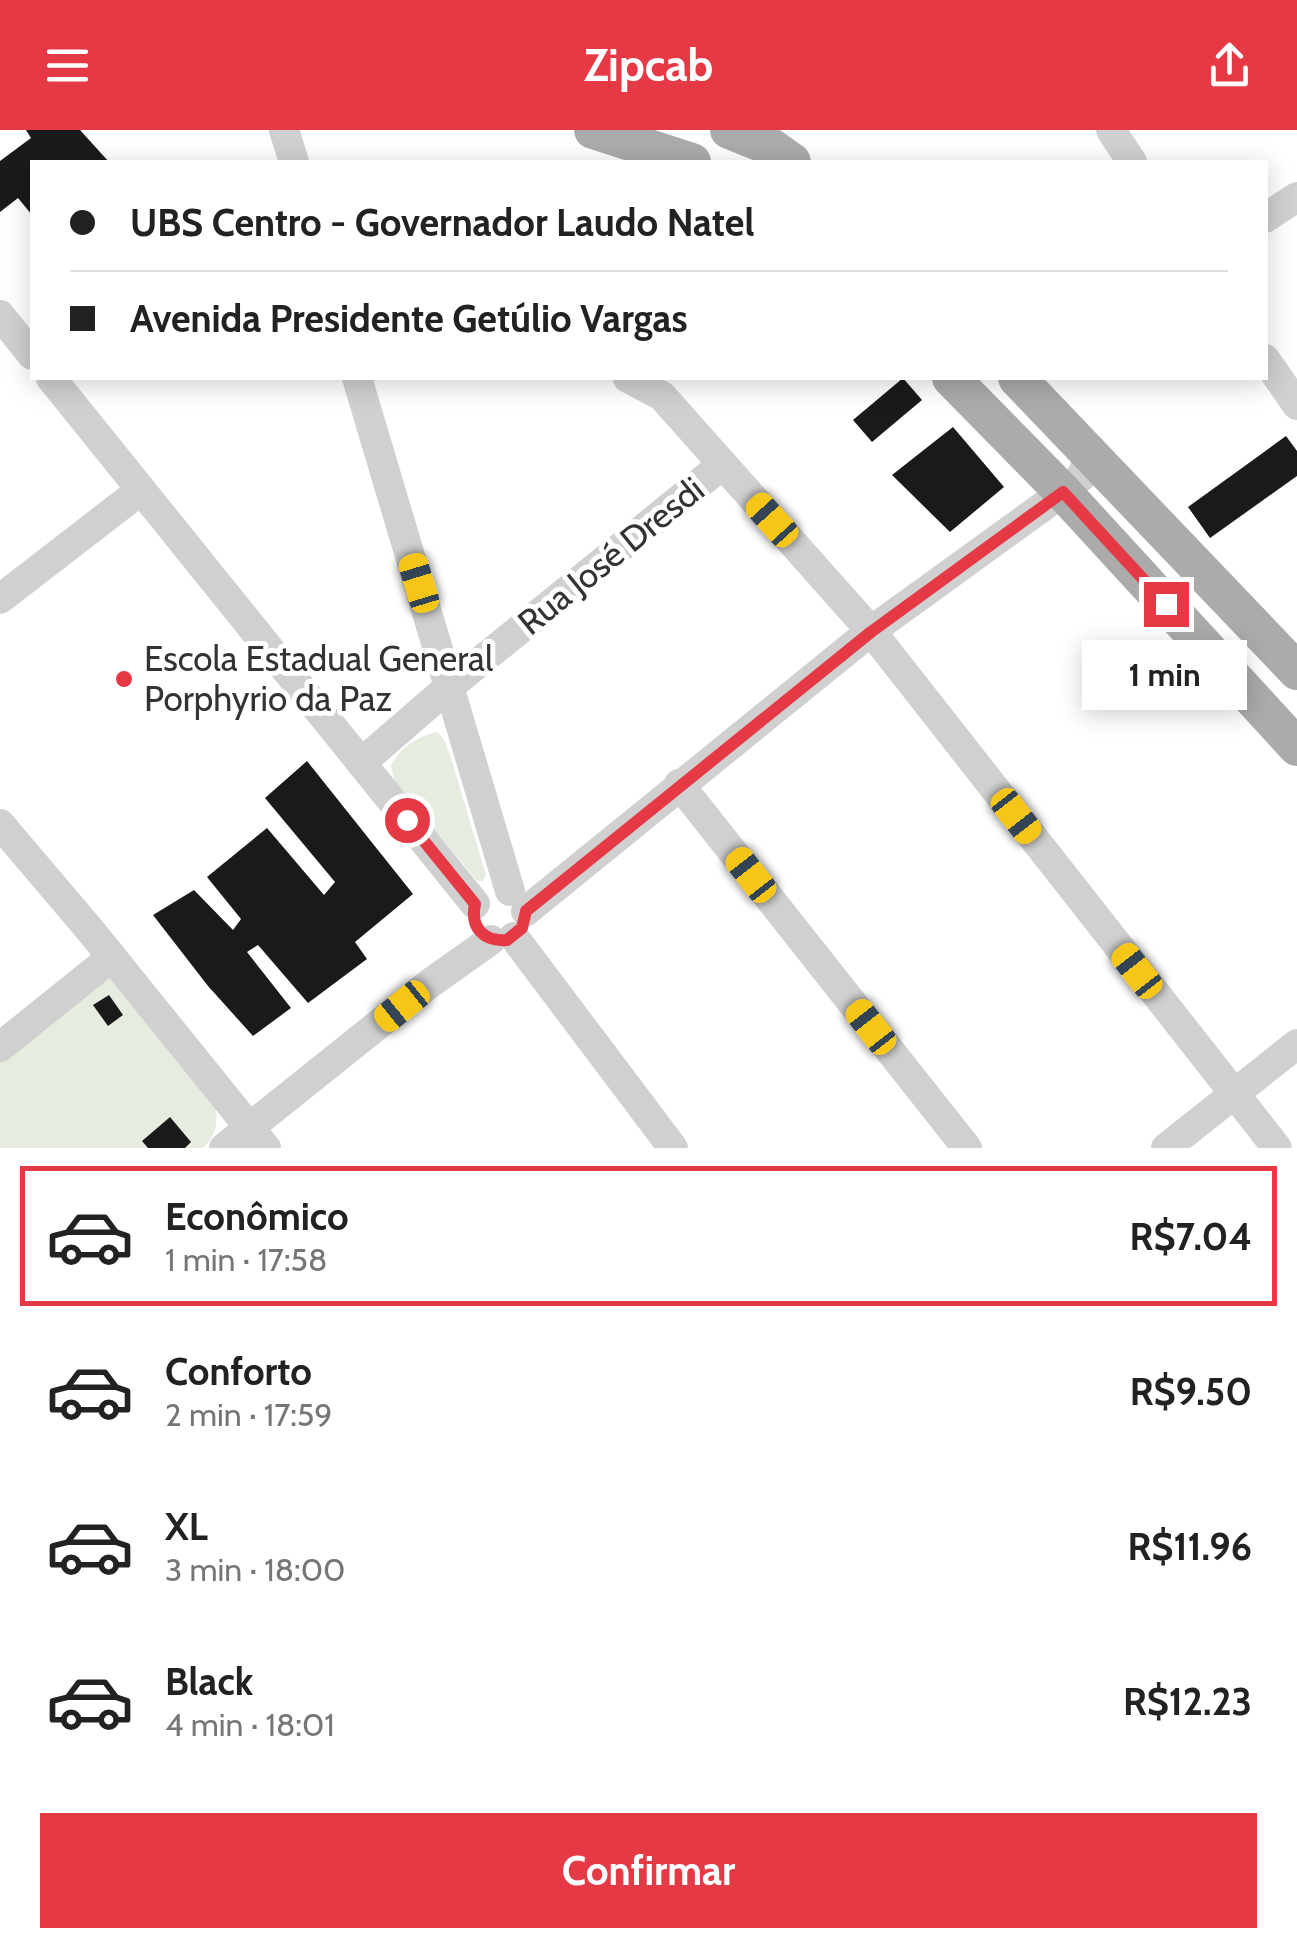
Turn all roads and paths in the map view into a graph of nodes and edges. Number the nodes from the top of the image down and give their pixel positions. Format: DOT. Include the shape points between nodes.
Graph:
graph roads {
  1 [pos="284,130"];
  2 [pos="593,130"];
  3 [pos="728,130"];
  4 [pos="1111,130"];
  5 [pos="293,160"];
  6 [pos="686,160"];
  7 [pos="789,160"];
  8 [pos="1131,160"];
  9 [pos="1297,197"];
  10 [pos="1268,216"];
  11 [pos="0,315"];
  12 [pos="30,352"];
  13 [pos="1268,363"];
  14 [pos="53,380"];
  15 [pos="357,380"];
  16 [pos="632,380"];
  17 [pos="953,380"];
  18 [pos="1016,380"];
  19 [pos="1021,380"];
  20 [pos="1297,406"];
  21 [pos="1003,432"];
  22 [pos="1091,454"];
  23 [pos="722,465"];
  24 [pos="141,490"];
  25 [pos="1063,492"];
  26 [pos="0,599"];
  27 [pos="871,632"];
  28 [pos="1263,636"];
  29 [pos="1226,671"];
  30 [pos="1297,671"];
  31 [pos="450,686"];
  32 [pos="1297,747"];
  33 [pos="362,763"];
  34 [pos="679,784"];
  35 [pos="0,824"];
  36 [pos="501,915"];
  37 [pos="112,957"];
  38 [pos="1297,1044"];
  39 [pos="0,1048"];
  40 [pos="1234,1094"];
  41 [pos="258,1138"];
  42 [pos="224,1148"];
  43 [pos="673,1148"];
  44 [pos="966,1148"];
  45 [pos="1166,1148"];
  46 [pos="1277,1148"];
  1 -- 5 [label="street"];
  2 -- 6 [label="main road"];
  3 -- 7 [label="main road"];
  4 -- 8 [label="street"];
  9 -- 10 [label="street"];
  11 -- 12 [label="street"];
  13 -- 20 [label="street"];
  14 -- 24 [label="street"];
  15 -- 31 [label="street"];
  16 -- 23 [label="street" via="662,396"];
  17 -- 21 [label="main road"];
  18 -- 21 [label="street" via="1000,391 992,408"];
  19 -- 22 [label="main road"];
  21 -- 25 [label="main road"];
  22 -- 25 [label="street"];
  22 -- 28 [label="main road"];
  23 -- 27 [label="street"];
  23 -- 31 [label="street, Rua José Dresdi"];
  24 -- 26 [label="street"];
  24 -- 33 [label="street"];
  25 -- 27 [label="street"];
  25 -- 29 [label="main road"];
  27 -- 34 [label="street"];
  27 -- 40 [label="street"];
  28 -- 29 [label="main road"];
  28 -- 30 [label="main road"];
  29 -- 32 [label="main road"];
  31 -- 33 [label="street, Rua José Dresdi"];
  31 -- 36 [label="street"];
  33 -- 36 [label="street"];
  34 -- 36 [label="street" via="553,887"];
  34 -- 44 [label="street"];
  35 -- 37 [label="street"];
  36 -- 41 [label="street"];
  36 -- 43 [label="street"];
  37 -- 39 [label="street"];
  37 -- 41 [label="street"];
  38 -- 40 [label="street"];
  40 -- 45 [label="street"];
  40 -- 46 [label="street"];
  41 -- 42 [label="street"];
}
